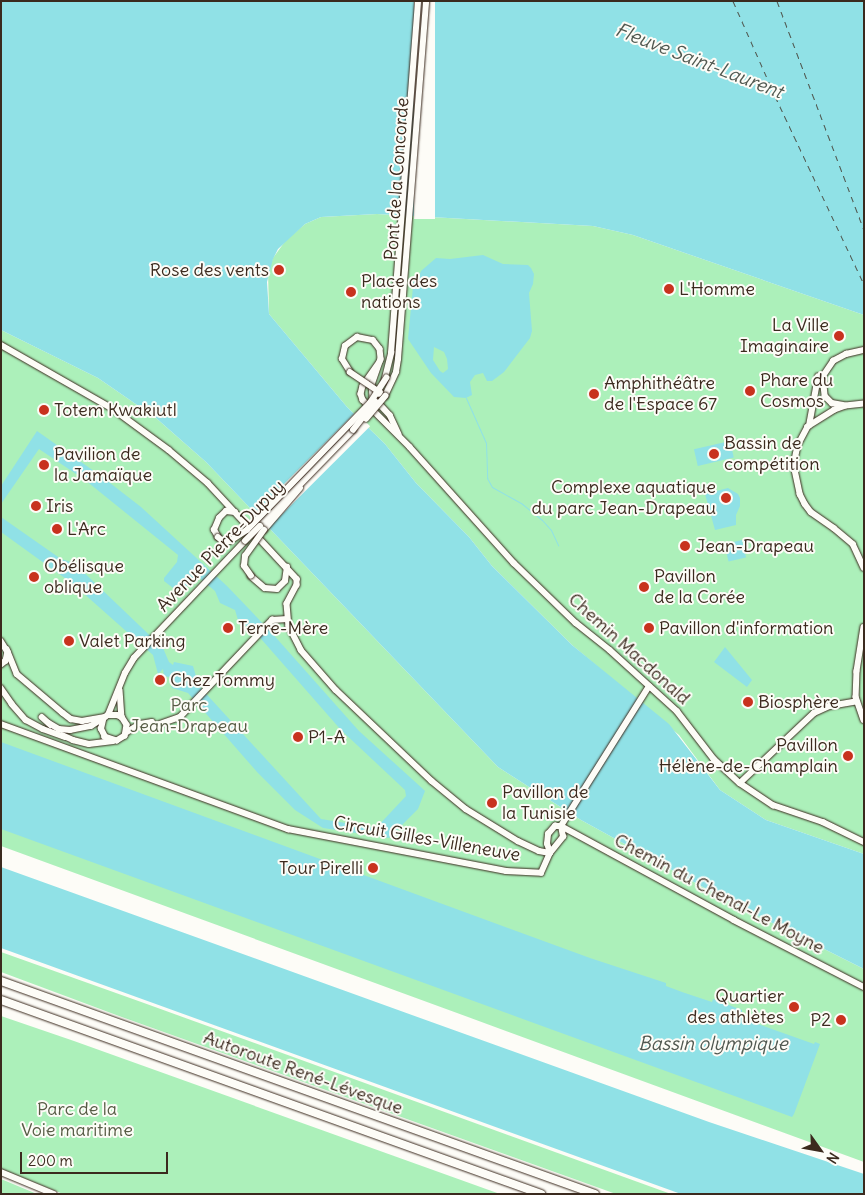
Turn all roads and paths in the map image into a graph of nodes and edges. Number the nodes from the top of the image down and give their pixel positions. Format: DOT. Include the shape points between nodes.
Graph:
graph roads {
  1 [pos="418,1"];
  2 [pos="426,1"];
  3 [pos="1,345"];
  4 [pos="864,350"];
  5 [pos="380,362"];
  6 [pos="822,376"];
  7 [pos="382,393"];
  8 [pos="864,404"];
  9 [pos="846,406"];
  10 [pos="808,427"];
  11 [pos="353,430"];
  12 [pos="401,438"];
  13 [pos="307,478"];
  14 [pos="238,514"];
  15 [pos="287,567"];
  16 [pos="864,568"];
  17 [pos="287,619"];
  18 [pos="864,627"];
  19 [pos="1,641"];
  20 [pos="8,649"];
  21 [pos="1,665"];
  22 [pos="649,686"];
  23 [pos="1,688"];
  24 [pos="119,688"];
  25 [pos="857,701"];
  26 [pos="42,717"];
  27 [pos="106,717"];
  28 [pos="124,719"];
  29 [pos="864,720"];
  30 [pos="49,723"];
  31 [pos="1,724"];
  32 [pos="140,724"];
  33 [pos="127,732"];
  34 [pos="65,737"];
  35 [pos="113,741"];
  36 [pos="740,783"];
  37 [pos="563,823"];
  38 [pos="864,842"];
  39 [pos="550,853"];
  40 [pos="2,981"];
  41 [pos="864,987"];
  42 [pos="1,1000"];
  43 [pos="1,1172"];
  44 [pos="54,1194"];
  45 [pos="541,1194"];
  46 [pos="595,1194"];
  1 -- 7 [label="street, Pont de la Concorde, bridge" via="391,353"];
  2 -- 7 [label="street, Pont de la Concorde" via="400,344 396,372"];
  3 -- 14 [label="street" via="95,397 145,431 196,472"];
  4 -- 6 [label="street" via="834,361"];
  5 -- 7 [label="street, bridge" via="380,349 365,337 357,337 347,343 342,354 350,372"];
  5 -- 12 [label="street, Chemin Macdonald" via="371,389 373,397 390,415"];
  5 -- 12 [label="street, Chemin Macdonald" via="364,386 362,398"];
  6 -- 9 [label="street" via="827,399 836,405"];
  6 -- 10 [label="street" via="816,384"];
  7 -- 11 [label="street, Pont de la Concorde, bridge"];
  7 -- 14 [label="street, Pont de la Concorde, bridge" via="247,530 230,541 223,541 218,537 215,526 222,514 230,511"];
  8 -- 9 [label="street"];
  9 -- 10 [label="street" via="826,414"];
  10 -- 16 [label="street" via="798,446 794,465 800,494 811,512 853,544"];
  11 -- 13 [label="street, Avenue Pierre-Dupuy"];
  12 -- 22 [label="street, Chemin Macdonald" via="514,563 576,623"];
  13 -- 15 [label="street, bridge" via="295,497 246,553 244,566 265,588 276,589 286,581"];
  13 -- 24 [label="street, Avenue Pierre-Dupuy, bridge" via="159,631 129,666"];
  14 -- 15 [label="street"];
  15 -- 17 [label="street" via="298,582 287,604"];
  17 -- 32 [label="street" via="272,620 176,720 154,726 152,722"];
  17 -- 39 [label="street, Circuit Gilles-Villeneuve" via="301,650 336,690 432,781 501,832 528,847"];
  18 -- 25 [label="street" via="857,671"];
  19 -- 20 [label="street"];
  20 -- 21 [label="street" via="7,658"];
  20 -- 27 [label="street" via="17,674 63,714 82,721"];
  22 -- 36 [label="street, Chemin Macdonald" via="682,716 714,759"];
  22 -- 37 [label="street"];
  23 -- 34 [label="street" via="26,720"];
  24 -- 27 [label="street, Avenue Pierre-Dupuy"];
  24 -- 28 [label="street"];
  25 -- 29 [label="street"];
  25 -- 36 [label="street" via="814,713"];
  26 -- 30 [label="street"];
  27 -- 28 [label="street"];
  27 -- 30 [label="street" via="90,726 63,730"];
  27 -- 35 [label="street" via="102,733"];
  28 -- 32 [label="street"];
  28 -- 33 [label="street"];
  30 -- 34 [label="street"];
  31 -- 39 [label="street, Circuit Gilles-Villeneuve" via="288,829 506,871 541,873"];
  32 -- 33 [label="street"];
  33 -- 35 [label="street" via="122,739"];
  34 -- 35 [label="street" via="89,744"];
  36 -- 38 [label="street, Chemin Macdonald" via="773,805 823,822"];
  37 -- 39 [label="street" via="563,837"];
  37 -- 39 [label="street" via="548,834"];
  37 -- 41 [label="street, Chemin du Chenal-Le Moyne" via="734,920"];
  40 -- 46 [label="highway, Autoroute René-Lévesque"];
  42 -- 45 [label="highway, Autoroute René-Lévesque"];
  43 -- 44 [label="street"];
}
